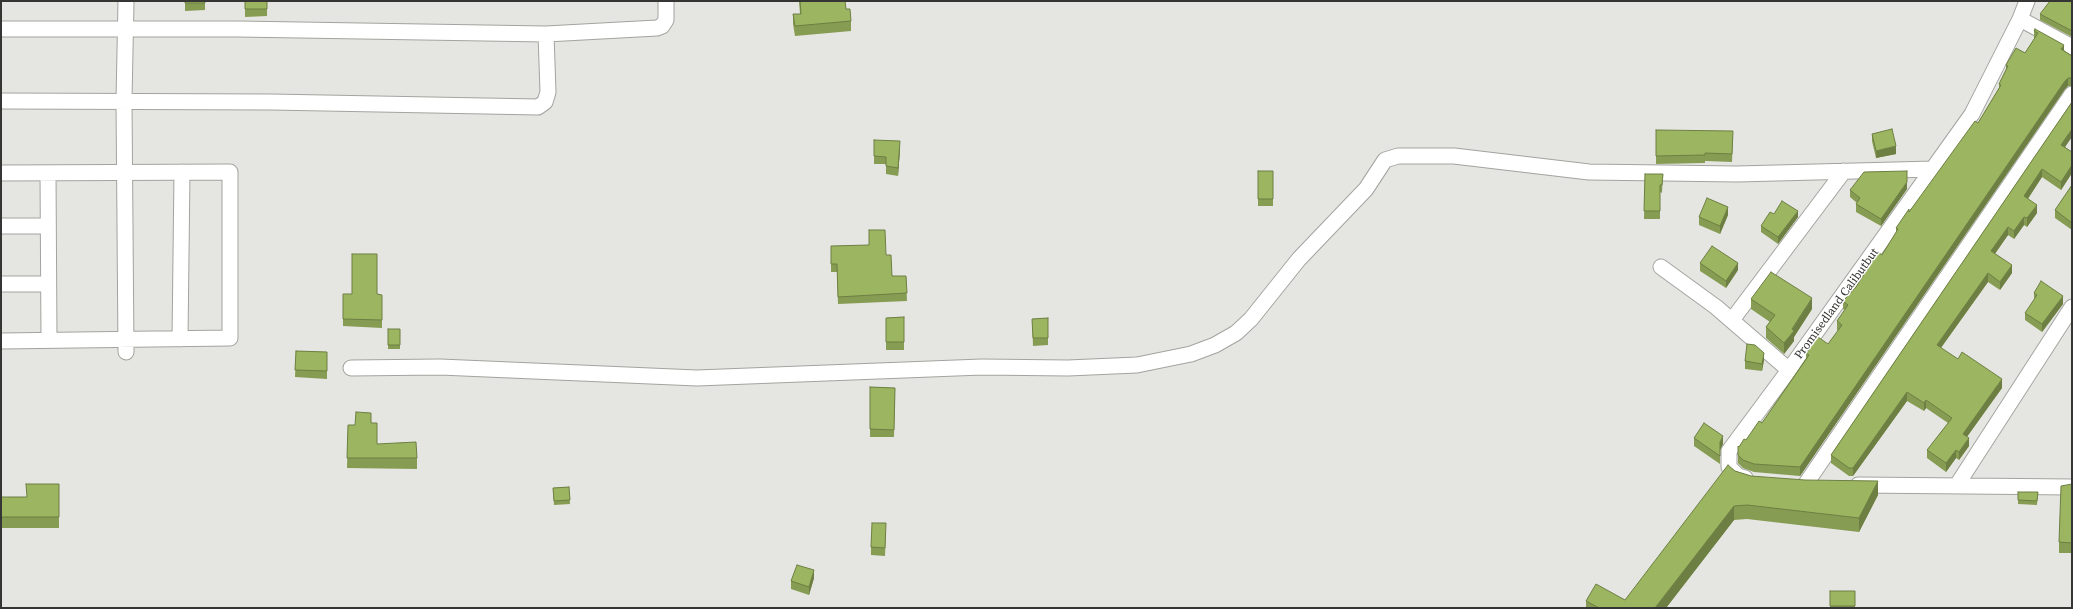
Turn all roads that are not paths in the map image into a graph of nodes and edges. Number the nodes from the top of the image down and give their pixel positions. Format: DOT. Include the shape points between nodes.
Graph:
graph roads {
  1 [pos="126,1"];
  2 [pos="666,1"];
  3 [pos="2027,1"];
  4 [pos="2020,19"];
  5 [pos="1,29"];
  6 [pos="126,30"];
  7 [pos="546,34"];
  8 [pos="2072,48"];
  9 [pos="2072,94"];
  10 [pos="1,101"];
  11 [pos="124,101"];
  12 [pos="1934,168"];
  13 [pos="1844,171"];
  14 [pos="182,172"];
  15 [pos="1,173"];
  16 [pos="48,173"];
  17 [pos="125,173"];
  18 [pos="1,226"];
  19 [pos="48,226"];
  20 [pos="1661,267"];
  21 [pos="1,284"];
  22 [pos="48,284"];
  23 [pos="2072,307"];
  24 [pos="1732,320"];
  25 [pos="180,339"];
  26 [pos="1,340"];
  27 [pos="49,340"];
  28 [pos="126,346"];
  29 [pos="350,368"];
  30 [pos="1790,370"];
  31 [pos="1760,482"];
  32 [pos="1790,484"];
  33 [pos="1841,485"];
  34 [pos="1956,485"];
  35 [pos="2072,487"];
  1 -- 6 [label="street"];
  2 -- 7 [label="street" via="666,20 657,28"];
  3 -- 4 [label="street, Promisedland Calibutbut"];
  4 -- 8 [label="street"];
  4 -- 12 [label="street, Promisedland Calibutbut" via="1972,114"];
  5 -- 6 [label="street"];
  6 -- 7 [label="street"];
  6 -- 11 [label="street"];
  7 -- 11 [label="street" via="548,92 545,102 538,107"];
  9 -- 32 [label="street" via="1812,485"];
  10 -- 11 [label="street"];
  11 -- 17 [label="street"];
  12 -- 13 [label="street"];
  12 -- 30 [label="street, Promisedland Calibutbut"];
  13 -- 24 [label="street"];
  13 -- 29 [label="street" via="1737,174 1589,172 1454,156 1398,156 1385,160 1366,189 1299,259 1251,319 1236,333 1191,354 1137,365 1068,368 982,367 696,378 440,367"];
  14 -- 17 [label="street"];
  14 -- 25 [label="street"];
  14 -- 25 [label="street" via="230,172 230,338"];
  15 -- 16 [label="street"];
  16 -- 17 [label="street"];
  16 -- 19 [label="street"];
  17 -- 28 [label="street"];
  18 -- 19 [label="street"];
  19 -- 22 [label="street"];
  20 -- 24 [label="street"];
  21 -- 22 [label="street"];
  22 -- 27 [label="street"];
  23 -- 34 [label="street"];
  24 -- 30 [label="street"];
  25 -- 28 [label="street"];
  26 -- 27 [label="street"];
  27 -- 28 [label="street"];
  30 -- 31 [label="street, Promisedland Calibutbut" via="1729,451 1730,467 1738,476"];
  33 -- 34 [label="street"];
  34 -- 35 [label="street"];
}
